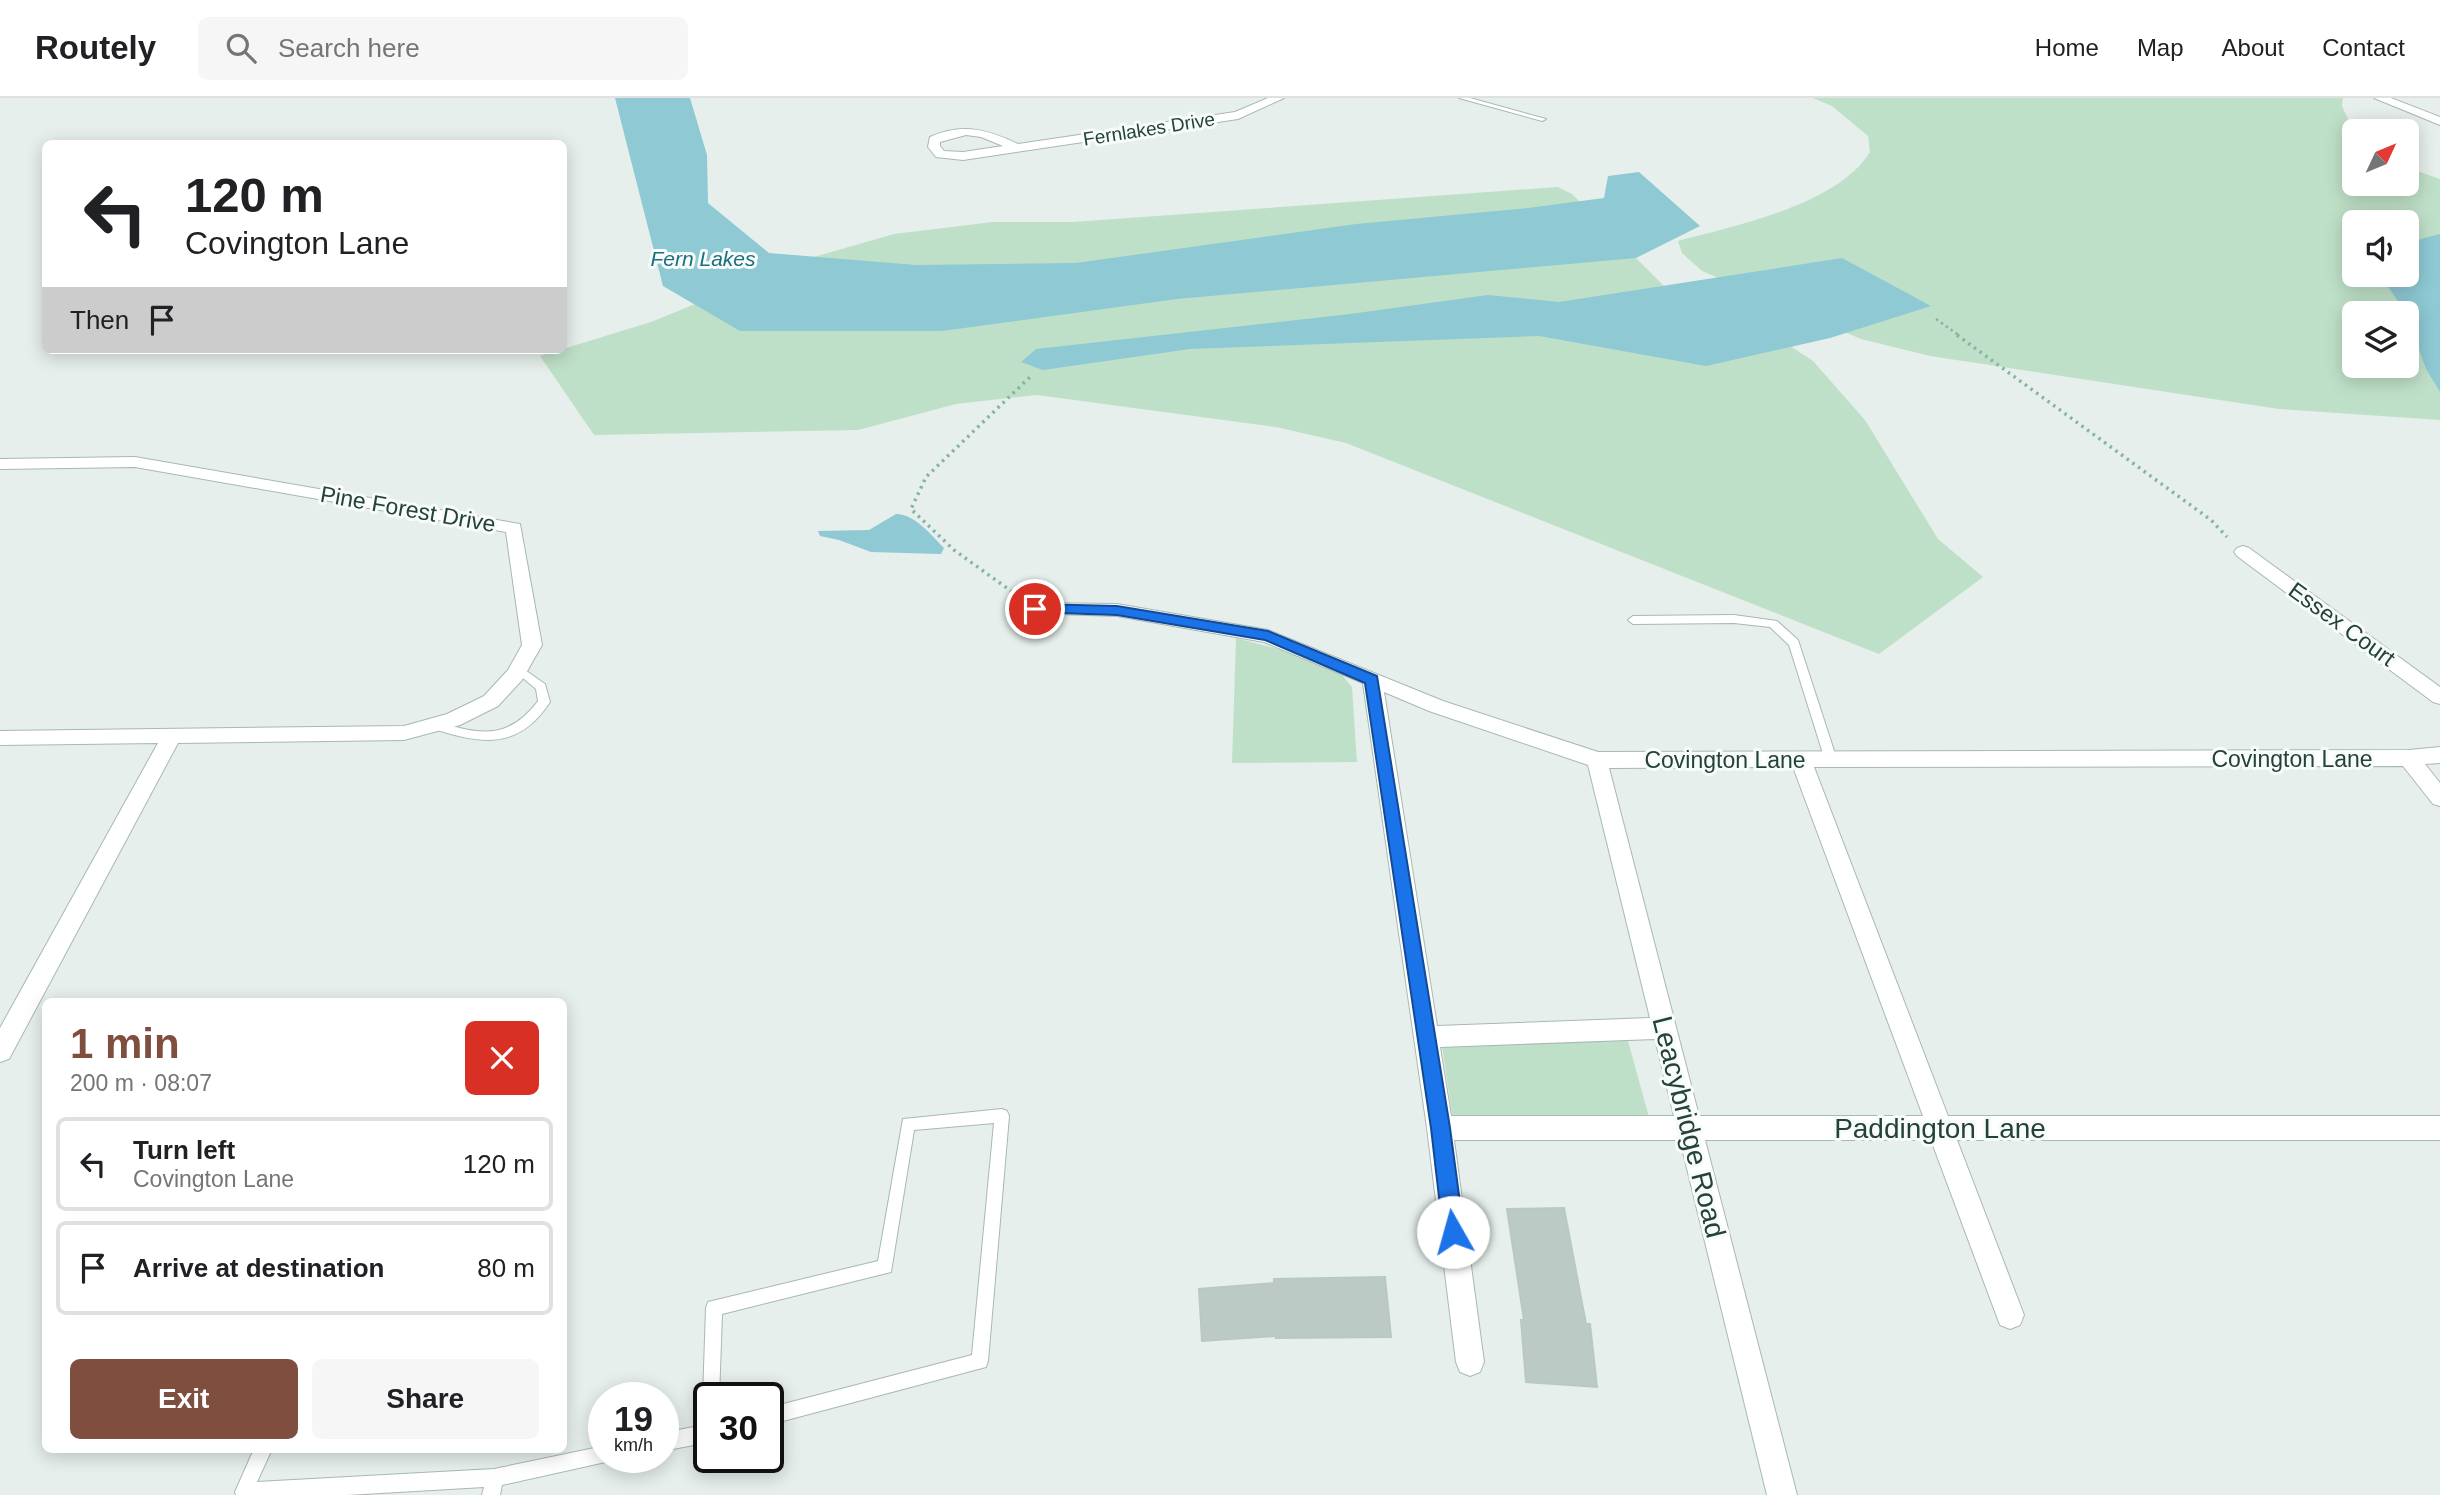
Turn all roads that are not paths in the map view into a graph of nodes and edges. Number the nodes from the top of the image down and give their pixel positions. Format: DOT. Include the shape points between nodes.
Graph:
graph roads {
  1 [pos="1278,98"];
  2 [pos="1462,98"];
  3 [pos="2380,98"];
  4 [pos="1542,119"];
  5 [pos="2440,121"];
  6 [pos="1017,148"];
  7 [pos="0,464"];
  8 [pos="2243,552"];
  9 [pos="1035,609"];
  10 [pos="1633,620"];
  11 [pos="518,669"];
  12 [pos="1372,680"];
  13 [pos="2440,697"];
  14 [pos="435,725"];
  15 [pos="0,738"];
  16 [pos="172,738"];
  17 [pos="2440,755"];
  18 [pos="2409,758"];
  19 [pos="1597,760"];
  20 [pos="1801,760"];
  21 [pos="1831,760"];
  22 [pos="2440,798"];
  23 [pos="1664,1028"];
  24 [pos="1426,1037"];
  25 [pos="0,1051"];
  26 [pos="1440,1128"];
  27 [pos="1689,1128"];
  28 [pos="1941,1128"];
  29 [pos="2440,1128"];
  30 [pos="2010,1315"];
  31 [pos="1470,1362"];
  32 [pos="712,1382"];
  33 [pos="784,1413"];
  34 [pos="260,1453"];
  35 [pos="588,1459"];
  36 [pos="492,1486"];
  37 [pos="1782,1495"];
  1 -- 6 [label="street, Fernlakes Drive" via="1238,115"];
  2 -- 4 [label="lane"];
  3 -- 5 [label="street"];
  6 -- 6 [label="street, Fernlakes Drive" via="963,156 940,154 934,139 951,131 973,130"];
  7 -- 11 [label="street, Pine Forest Drive" via="135,462 514,528 532,645"];
  8 -- 13 [label="street, Essex Court"];
  9 -- 12 [label="street, Covington Lane" via="1117,610 1268,636"];
  10 -- 21 [label="lane" via="1734,619 1773,624 1794,643"];
  11 -- 14 [label="street, Pine Forest Drive" via="491,701"];
  11 -- 14 [label="lane" via="541,687 544,702 534,717 514,731 484,738"];
  12 -- 19 [label="street, Covington Lane"];
  12 -- 24 [label="street"];
  14 -- 16 [label="street, Pine Forest Drive" via="404,733"];
  15 -- 16 [label="street, Pine Forest Drive"];
  16 -- 25 [label="street"];
  17 -- 18 [label="street, Covington Lane"];
  18 -- 21 [label="street, Covington Lane"];
  18 -- 22 [label="street"];
  19 -- 20 [label="street, Covington Lane"];
  19 -- 23 [label="street, Leacybridge Road"];
  20 -- 21 [label="street, Covington Lane"];
  20 -- 28 [label="street"];
  23 -- 24 [label="street"];
  23 -- 27 [label="street, Leacybridge Road"];
  24 -- 26 [label="street"];
  26 -- 27 [label="street, Paddington Lane"];
  26 -- 31 [label="street"];
  27 -- 28 [label="street, Paddington Lane"];
  27 -- 37 [label="street, Leacybridge Road"];
  28 -- 29 [label="street, Paddington Lane"];
  28 -- 30 [label="street"];
  32 -- 33 [label="lane" via="714,1308 885,1267 908,1124 1003,1116 979,1361"];
  34 -- 36 [label="lane" via="244,1492"];
  35 -- 36 [label="lane"];
}
